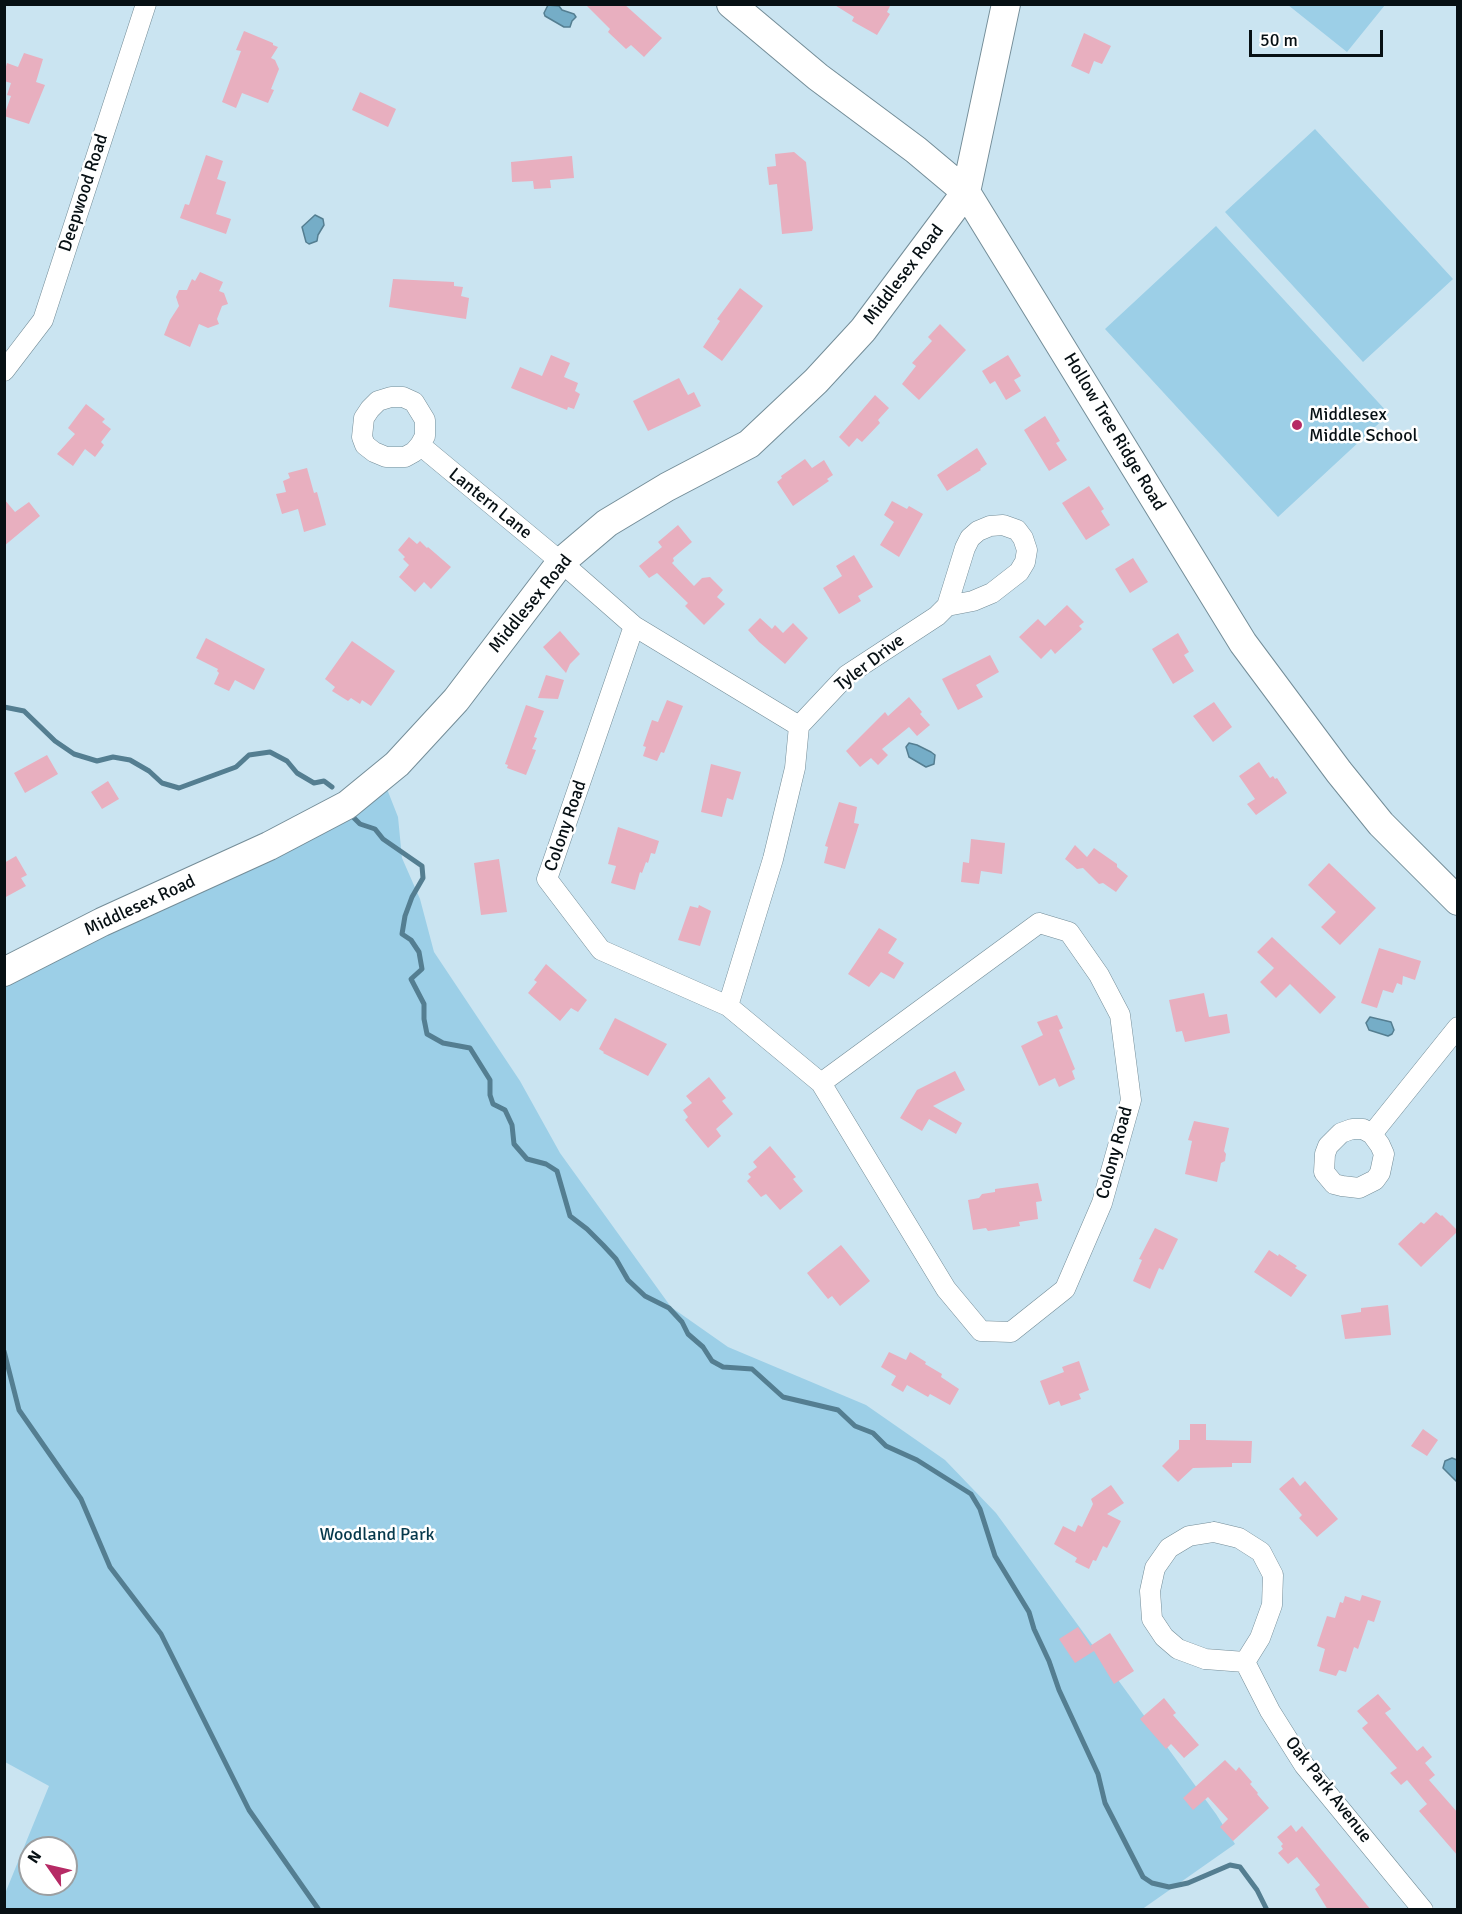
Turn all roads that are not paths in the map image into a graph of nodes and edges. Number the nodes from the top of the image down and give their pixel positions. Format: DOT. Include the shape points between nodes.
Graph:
graph roads {
  1 [pos="146,4"];
  2 [pos="730,4"];
  3 [pos="1006,4"];
  4 [pos="966,192"];
  5 [pos="4,371"];
  6 [pos="420,445"];
  7 [pos="561,562"];
  8 [pos="947,606"];
  9 [pos="634,626"];
  10 [pos="799,726"];
  11 [pos="1458,901"];
  12 [pos="4,972"];
  13 [pos="728,1006"];
  14 [pos="1458,1028"];
  15 [pos="821,1083"];
  16 [pos="1372,1134"];
  17 [pos="1245,1662"];
  18 [pos="1423,1910"];
  1 -- 5 [label="street, Deepwood Road" via="43,320"];
  2 -- 4 [label="street, Hollow Tree Ridge Road"];
  3 -- 4 [label="street, Middlesex Road"];
  4 -- 7 [label="street, Middlesex Road" via="863,330 749,444 607,523"];
  4 -- 11 [label="street, Hollow Tree Ridge Road" via="1243,643 1381,824"];
  6 -- 7 [label="street, Lantern Lane"];
  7 -- 9 [label="street"];
  7 -- 12 [label="street, Middlesex Road" via="456,700 397,764 347,805"];
  8 -- 8 [label="street, Tyler Drive" via="970,538 990,526 1017,530 1027,550 1026,562 1019,572 992,593"];
  8 -- 10 [label="street, Tyler Drive" via="848,675"];
  9 -- 10 [label="street"];
  9 -- 13 [label="street, Colony Road" via="547,879 601,950"];
  10 -- 13 [label="street" via="795,768 773,858"];
  13 -- 15 [label="street, Colony Road"];
  14 -- 16 [label="street"];
  15 -- 15 [label="street, Colony Road" via="1039,923 1069,932 1099,975 1120,1015 1131,1100 1102,1203 1065,1289 1011,1332 981,1331 946,1289"];
  17 -- 17 [label="street" via="1260,1638 1272,1605 1273,1575 1261,1552 1239,1538 1215,1532 1189,1536 1169,1548 1155,1568 1150,1591 1152,1619 1178,1649 1205,1659"];
  17 -- 18 [label="street, Oak Park Avenue" via="1304,1765"];
}
